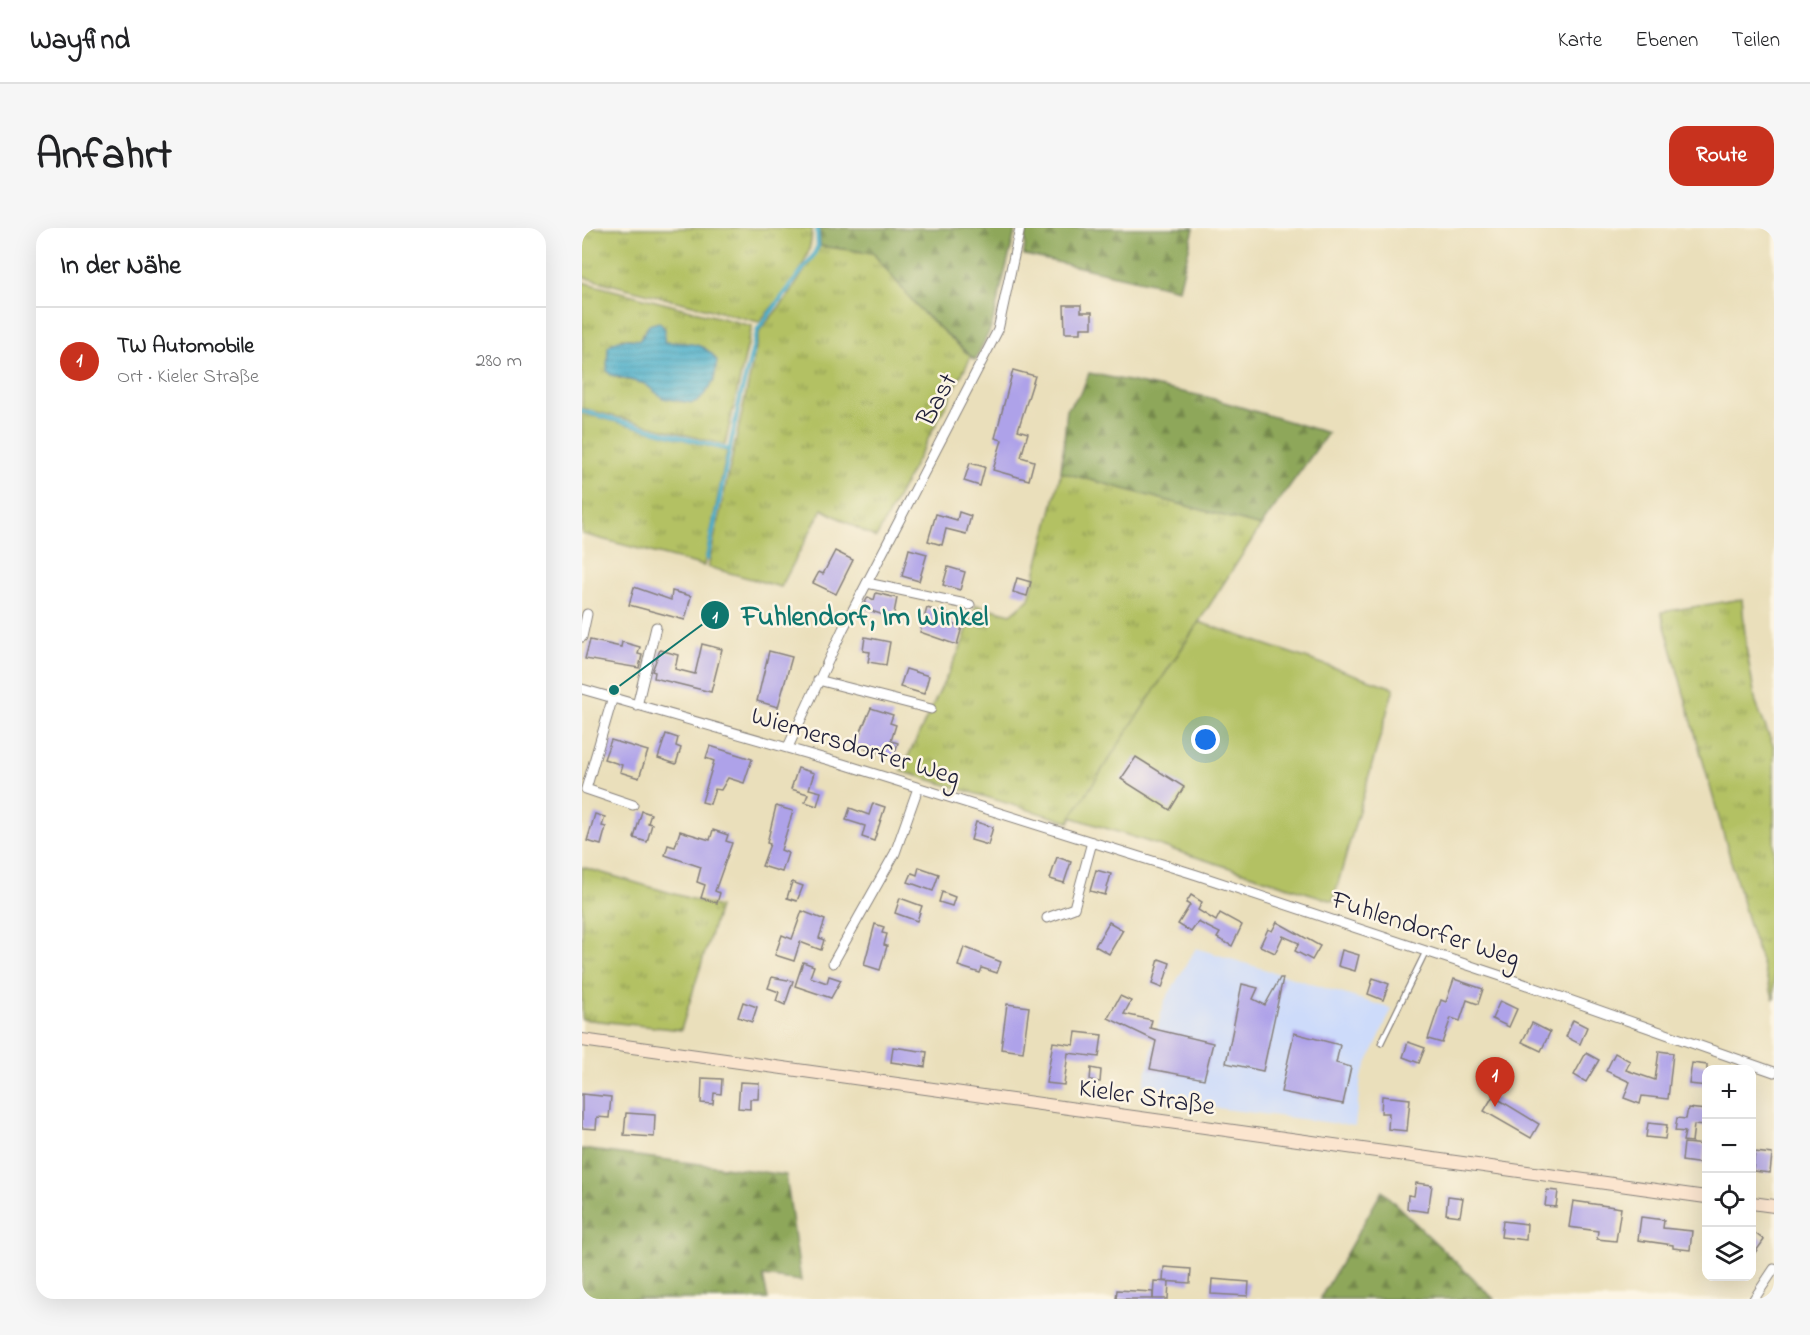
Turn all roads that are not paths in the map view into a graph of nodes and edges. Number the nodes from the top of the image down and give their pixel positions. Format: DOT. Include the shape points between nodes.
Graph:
graph roads {
  1 [pos="1020,228"];
  2 [pos="867,583"];
  3 [pos="970,605"];
  4 [pos="587,614"];
  5 [pos="656,627"];
  6 [pos="582,637"];
  7 [pos="818,680"];
  8 [pos="582,689"];
  9 [pos="612,700"];
  10 [pos="637,706"];
  11 [pos="931,709"];
  12 [pos="788,747"];
  13 [pos="918,788"];
  14 [pos="633,805"];
  15 [pos="1062,832"];
  16 [pos="1092,842"];
  17 [pos="1047,918"];
  18 [pos="1426,951"];
  19 [pos="834,963"];
  20 [pos="582,1040"];
  21 [pos="1381,1043"];
  22 [pos="1774,1072"];
  23 [pos="1702,1196"];
  24 [pos="1756,1204"];
  25 [pos="1774,1206"];
  26 [pos="1774,1269"];
  27 [pos="1754,1299"];
  1 -- 2 [label="street, Bast" via="998,330"];
  2 -- 3 [label="street"];
  2 -- 7 [label="street, Bast"];
  4 -- 6 [label="street"];
  5 -- 10 [label="street"];
  7 -- 11 [label="street"];
  7 -- 12 [label="street, Bast"];
  8 -- 9 [label="street, Wiemersdorfer Weg"];
  9 -- 10 [label="street, Wiemersdorfer Weg"];
  9 -- 14 [label="street" via="586,789"];
  10 -- 12 [label="street, Wiemersdorfer Weg"];
  12 -- 13 [label="street, Wiemersdorfer Weg"];
  13 -- 15 [label="street, Wiemersdorfer Weg"];
  13 -- 19 [label="street" via="895,853"];
  15 -- 16 [label="street, Fuhlendorfer Weg"];
  16 -- 17 [label="street" via="1074,908"];
  16 -- 18 [label="street, Fuhlendorfer Weg"];
  18 -- 21 [label="lane"];
  18 -- 22 [label="street, Fuhlendorfer Weg"];
  20 -- 23 [label="main road, Kieler Straße"];
  24 -- 25 [label="main road"];
  26 -- 27 [label="street"];
}
